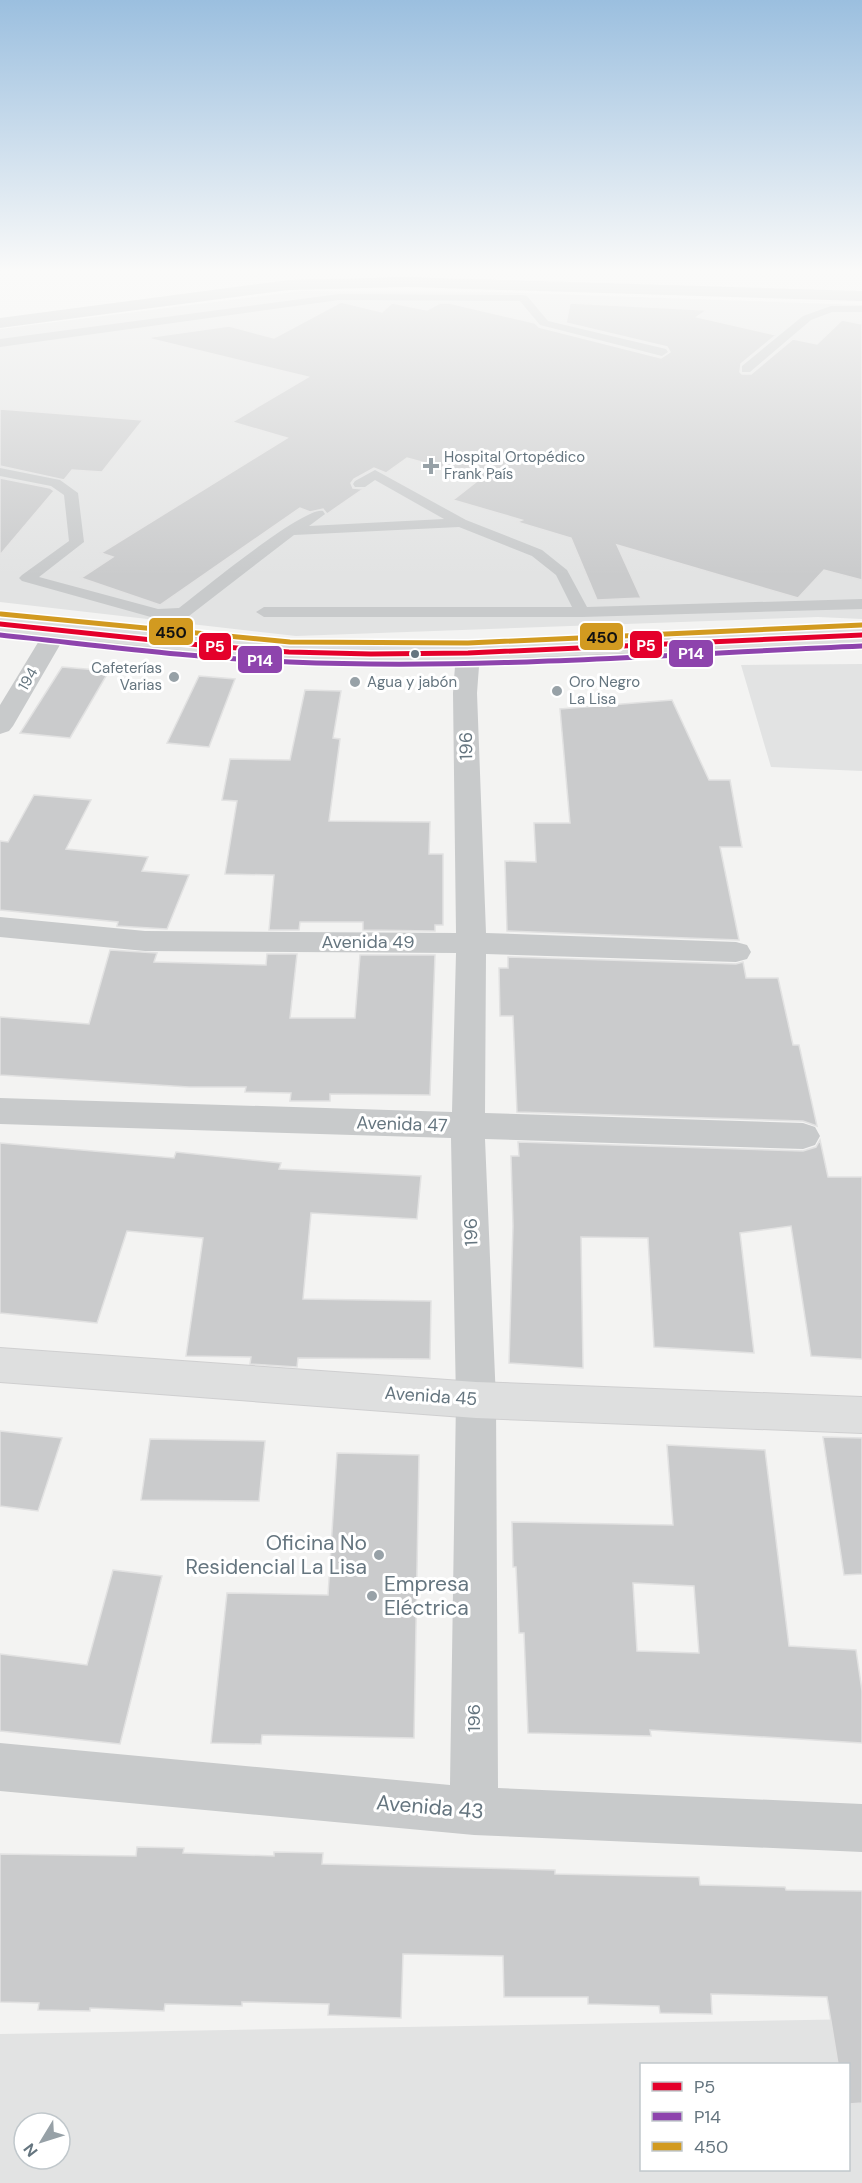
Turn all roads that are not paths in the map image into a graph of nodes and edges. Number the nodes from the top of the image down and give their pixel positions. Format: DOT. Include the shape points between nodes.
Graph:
graph roads {
  1 [pos="0,472"];
  2 [pos="360,484"];
  3 [pos="318,514"];
  4 [pos="461,523"];
  5 [pos="289,531"];
  6 [pos="862,604"];
  7 [pos="264,612"];
  8 [pos="582,612"];
  9 [pos="0,624"];
  10 [pos="56,631"];
  11 [pos="862,635"];
  12 [pos="468,653"];
  13 [pos="0,726"];
  14 [pos="0,927"];
  15 [pos="471,942"];
  16 [pos="736,952"];
  17 [pos="0,1112"];
  18 [pos="468,1126"];
  19 [pos="803,1136"];
  20 [pos="0,1365"];
  21 [pos="476,1400"];
  22 [pos="862,1415"];
  23 [pos="0,1767"];
  24 [pos="474,1811"];
  25 [pos="862,1828"];
  1 -- 5 [label="lane" via="55,483 71,494 77,542 27,578 158,614 183,613"];
  2 -- 4 [label="lane" via="375,474"];
  3 -- 5 [label="lane"];
  4 -- 5 [label="lane"];
  4 -- 8 [label="lane" via="537,553 562,573"];
  6 -- 8 [label="lane"];
  7 -- 8 [label="lane"];
  9 -- 10 [label="main road"];
  10 -- 12 [label="main road" via="289,652"];
  10 -- 13 [label="street, 194"];
  11 -- 12 [label="main road"];
  12 -- 15 [label="street, 196" via="465,693"];
  14 -- 15 [label="street, Avenida 49" via="145,941"];
  15 -- 16 [label="street, Avenida 49"];
  15 -- 18 [label="street, 196"];
  17 -- 18 [label="street, Avenida 47"];
  18 -- 19 [label="street, Avenida 47"];
  18 -- 21 [label="street, 196"];
  20 -- 21 [label="main road, Avenida 45"];
  21 -- 22 [label="main road, Avenida 45"];
  21 -- 24 [label="street, 196"];
  23 -- 24 [label="street, Avenida 43"];
  24 -- 25 [label="street, Avenida 43"];
}
